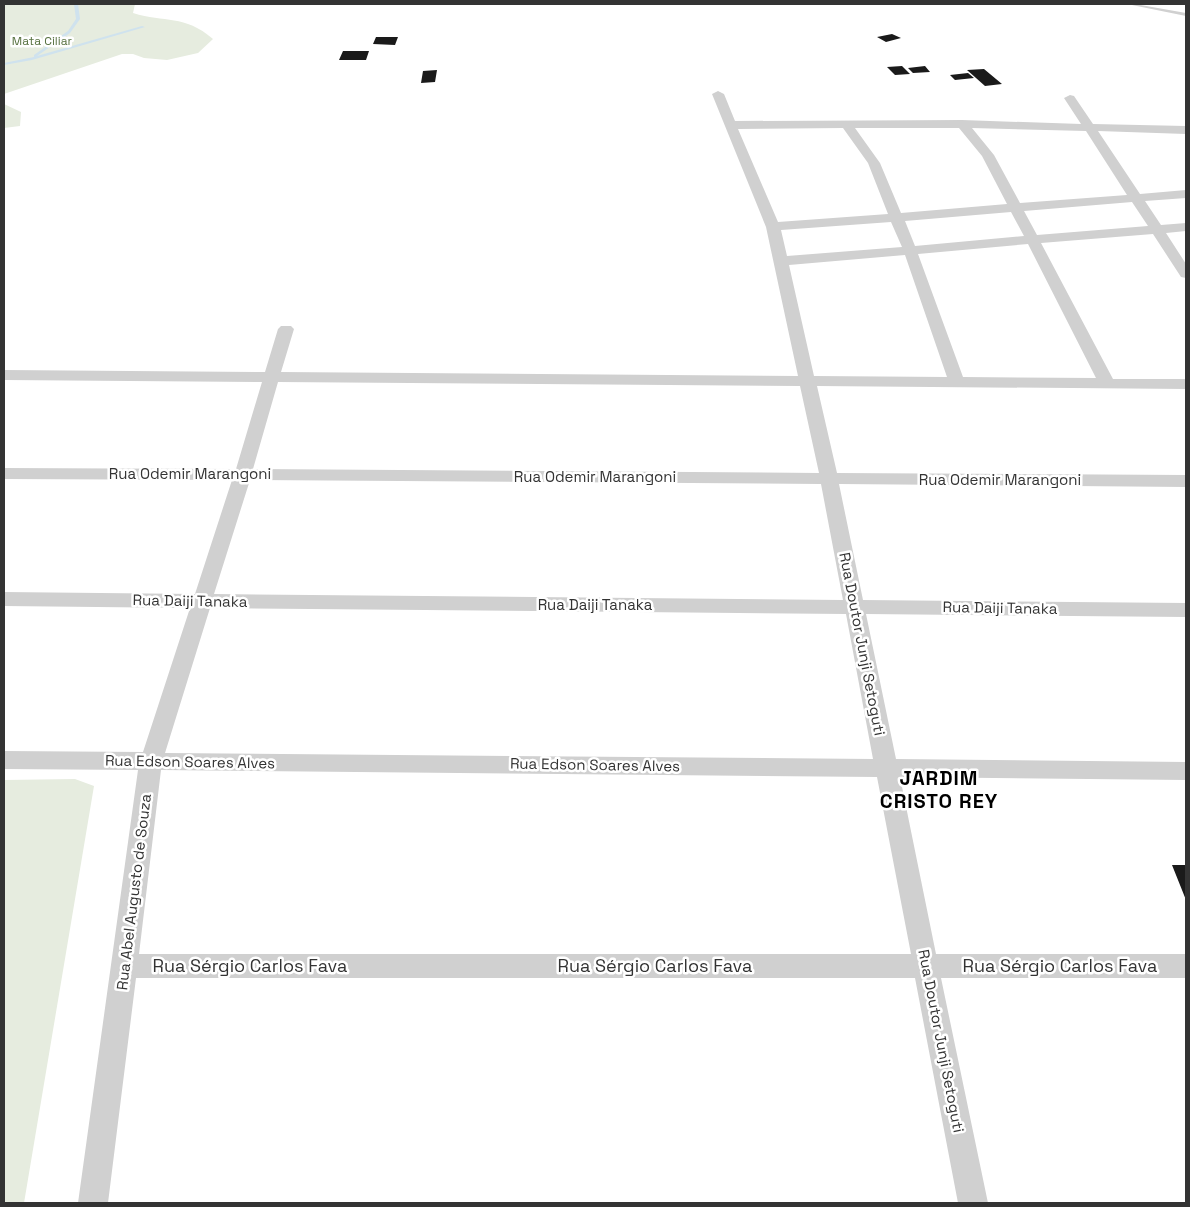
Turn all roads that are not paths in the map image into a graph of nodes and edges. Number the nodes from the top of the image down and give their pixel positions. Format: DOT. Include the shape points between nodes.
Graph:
graph roads {
  1 [pos="1129,4"];
  2 [pos="1186,15"];
  3 [pos="718,94"];
  4 [pos="1070,98"];
  5 [pos="846,124"];
  6 [pos="962,124"];
  7 [pos="732,125"];
  8 [pos="1087,126"];
  9 [pos="1186,130"];
  10 [pos="1186,194"];
  11 [pos="1136,198"];
  12 [pos="1017,209"];
  13 [pos="897,217"];
  14 [pos="1186,227"];
  15 [pos="773,228"];
  16 [pos="1155,230"];
  17 [pos="1033,240"];
  18 [pos="910,250"];
  19 [pos="781,261"];
  20 [pos="1186,274"];
  21 [pos="286,329"];
  22 [pos="4,375"];
  23 [pos="272,378"];
  24 [pos="808,382"];
  25 [pos="957,382"];
  26 [pos="1107,383"];
  27 [pos="1186,384"];
  28 [pos="4,473"];
  29 [pos="243,474"];
  30 [pos="829,478"];
  31 [pos="1186,481"];
  32 [pos="4,599"];
  33 [pos="202,601"];
  34 [pos="854,607"];
  35 [pos="1186,610"];
  36 [pos="4,760"];
  37 [pos="151,761"];
  38 [pos="886,768"];
  39 [pos="1186,771"];
  40 [pos="124,966"];
  41 [pos="926,966"];
  42 [pos="1186,966"];
  43 [pos="93,1203"];
  44 [pos="973,1203"];
  1 -- 2 [label="lane"];
  3 -- 7 [label="street, Rua Doutor Junji Setoguti"];
  4 -- 8 [label="street"];
  5 -- 6 [label="street"];
  5 -- 7 [label="street"];
  5 -- 13 [label="street" via="874,163"];
  6 -- 8 [label="street"];
  6 -- 12 [label="street" via="988,155"];
  7 -- 15 [label="street, Rua Doutor Junji Setoguti"];
  8 -- 9 [label="street"];
  8 -- 11 [label="street"];
  10 -- 11 [label="street"];
  11 -- 12 [label="street"];
  11 -- 16 [label="street"];
  12 -- 13 [label="street"];
  12 -- 17 [label="street"];
  13 -- 15 [label="street"];
  13 -- 18 [label="street"];
  14 -- 16 [label="street"];
  15 -- 19 [label="street, Rua Doutor Junji Setoguti"];
  16 -- 17 [label="street"];
  16 -- 20 [label="street"];
  17 -- 18 [label="street"];
  17 -- 26 [label="street"];
  18 -- 19 [label="street"];
  18 -- 25 [label="street"];
  19 -- 24 [label="street, Rua Doutor Junji Setoguti"];
  21 -- 23 [label="street, Rua Abel Augusto de Souza"];
  22 -- 23 [label="street"];
  23 -- 24 [label="street"];
  23 -- 29 [label="street, Rua Abel Augusto de Souza"];
  24 -- 25 [label="street"];
  24 -- 30 [label="street, Rua Doutor Junji Setoguti"];
  25 -- 26 [label="street"];
  26 -- 27 [label="street"];
  28 -- 29 [label="street, Rua Odemir Marangoni"];
  29 -- 30 [label="street, Rua Odemir Marangoni"];
  29 -- 33 [label="street, Rua Abel Augusto de Souza"];
  30 -- 31 [label="street, Rua Odemir Marangoni"];
  30 -- 34 [label="street, Rua Doutor Junji Setoguti"];
  32 -- 33 [label="street, Rua Daiji Tanaka"];
  33 -- 34 [label="street, Rua Daiji Tanaka"];
  33 -- 37 [label="street, Rua Abel Augusto de Souza"];
  34 -- 35 [label="street, Rua Daiji Tanaka"];
  34 -- 38 [label="street, Rua Doutor Junji Setoguti"];
  36 -- 37 [label="street, Rua Edson Soares Alves"];
  37 -- 38 [label="street, Rua Edson Soares Alves"];
  37 -- 40 [label="street, Rua Abel Augusto de Souza"];
  38 -- 39 [label="street, Rua Edson Soares Alves"];
  38 -- 41 [label="street, Rua Doutor Junji Setoguti"];
  40 -- 41 [label="street, Rua Sérgio Carlos Fava"];
  40 -- 43 [label="street, Rua Abel Augusto de Souza"];
  41 -- 42 [label="street, Rua Sérgio Carlos Fava"];
  41 -- 44 [label="street, Rua Doutor Junji Setoguti"];
}
